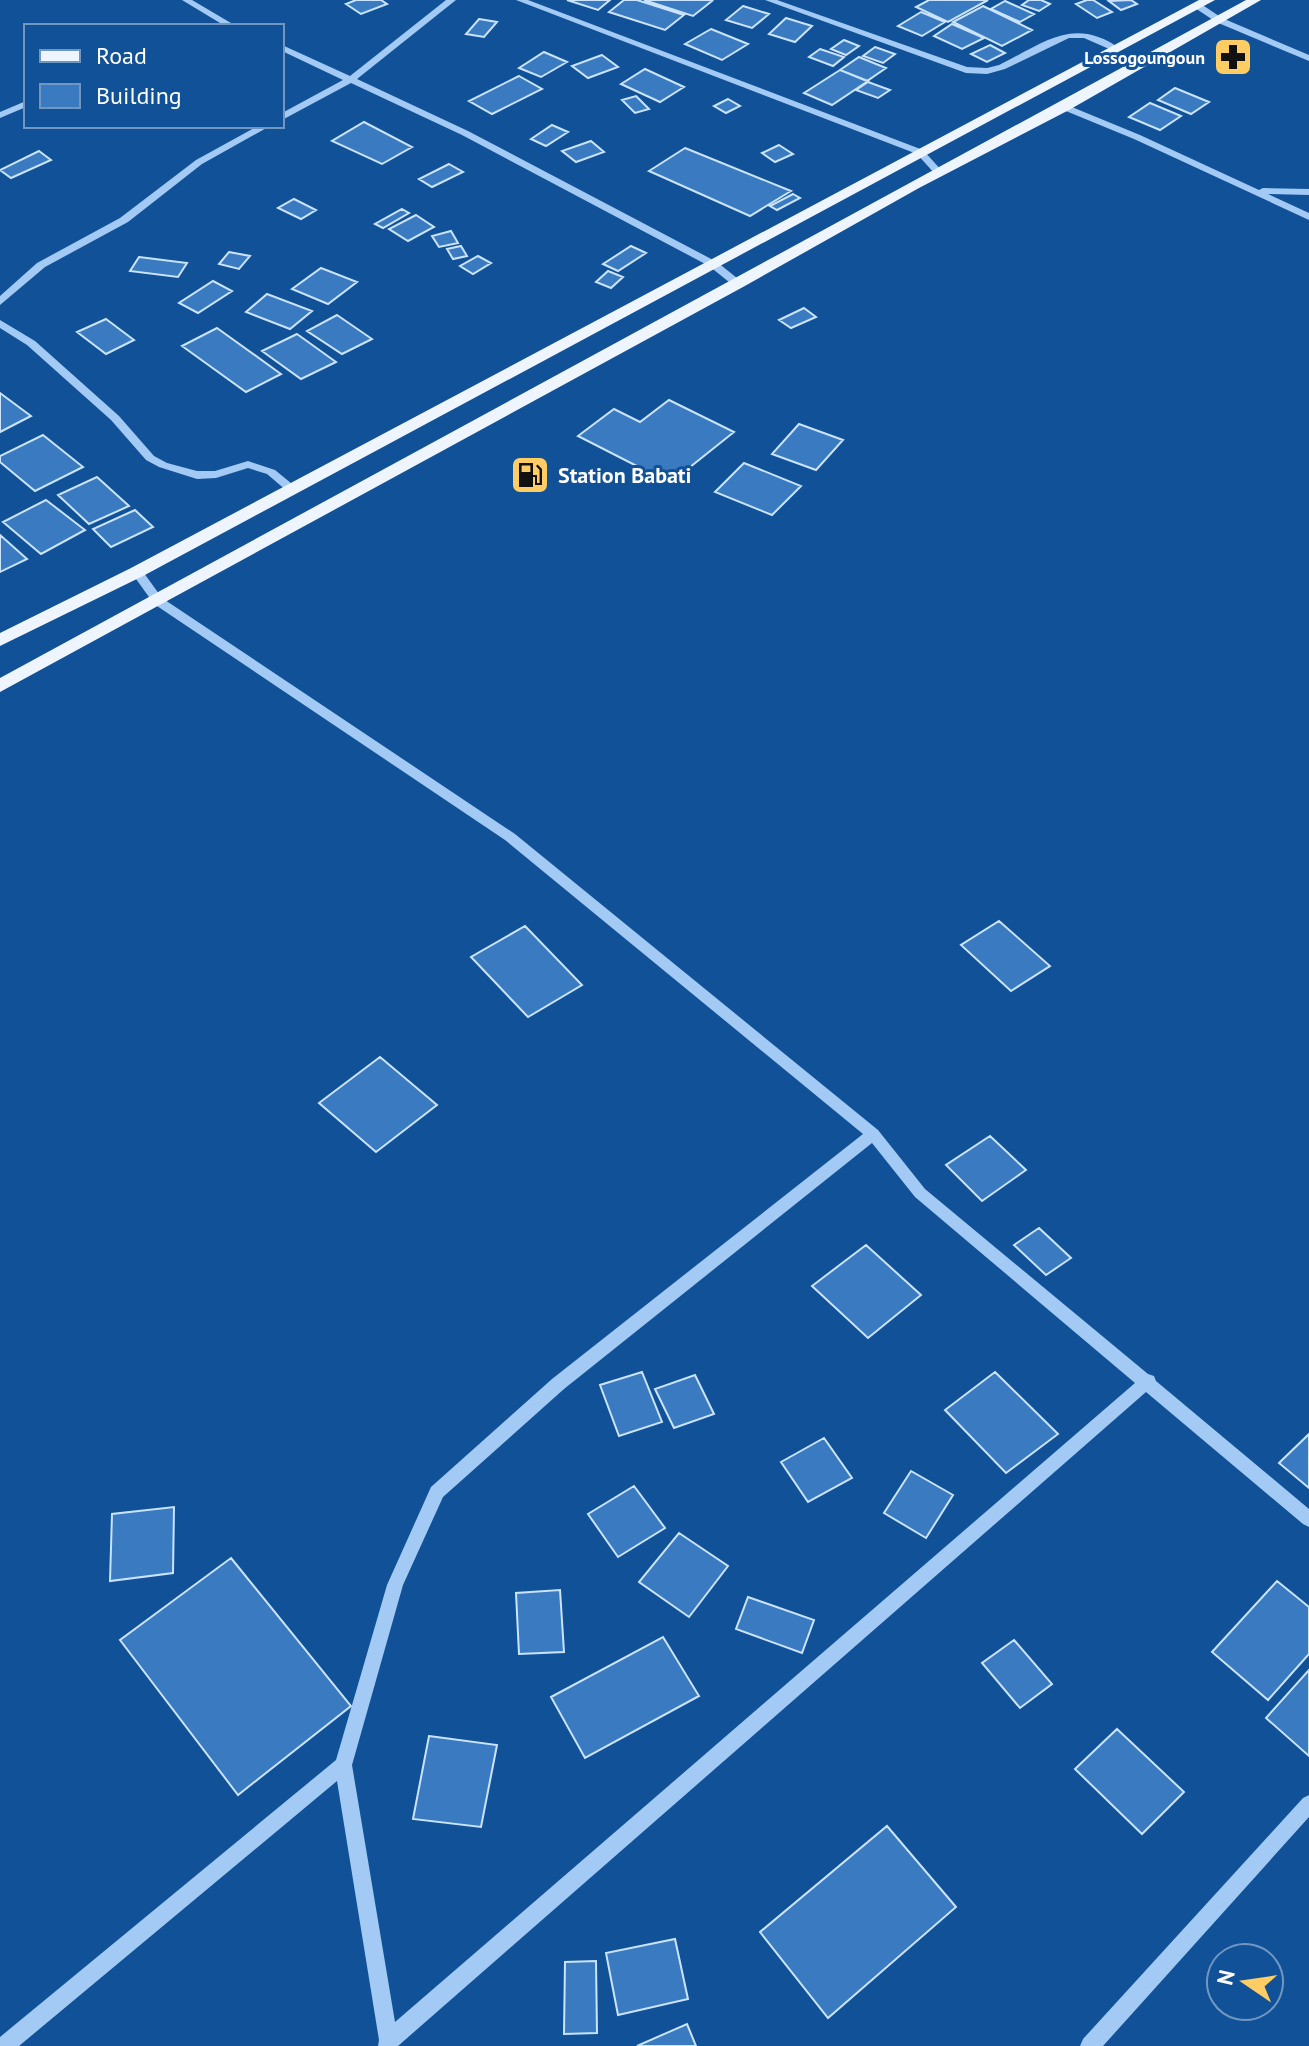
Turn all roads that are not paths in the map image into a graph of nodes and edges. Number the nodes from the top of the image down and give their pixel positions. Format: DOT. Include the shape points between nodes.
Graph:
graph roads {
  1 [pos="186,0"];
  2 [pos="452,0"];
  3 [pos="520,0"];
  4 [pos="769,0"];
  5 [pos="1255,0"];
  6 [pos="1204,3"];
  7 [pos="1219,20"];
  8 [pos="220,21"];
  9 [pos="213,24"];
  10 [pos="227,24"];
  11 [pos="284,49"];
  12 [pos="1116,49"];
  13 [pos="1309,58"];
  14 [pos="352,79"];
  15 [pos="24,105"];
  16 [pos="1064,107"];
  17 [pos="0,115"];
  18 [pos="284,116"];
  19 [pos="261,128"];
  20 [pos="920,152"];
  21 [pos="938,172"];
  22 [pos="1259,191"];
  23 [pos="1309,192"];
  24 [pos="1309,217"];
  25 [pos="713,264"];
  26 [pos="738,284"];
  27 [pos="0,302"];
  28 [pos="0,323"];
  29 [pos="291,488"];
  30 [pos="137,572"];
  31 [pos="158,601"];
  32 [pos="0,640"];
  33 [pos="0,686"];
  34 [pos="873,1134"];
  35 [pos="1148,1381"];
  36 [pos="1309,1519"];
  37 [pos="343,1765"];
  38 [pos="1309,1804"];
  39 [pos="389,2043"];
  40 [pos="4,2046"];
  41 [pos="1090,2046"];
  1 -- 8 [label="street"];
  2 -- 14 [label="street"];
  3 -- 20 [label="street"];
  4 -- 12 [label="street" via="966,70 1002,67 1067,35 1085,35"];
  5 -- 7 [label="main road"];
  6 -- 7 [label="street"];
  6 -- 12 [label="main road"];
  7 -- 13 [label="street"];
  7 -- 16 [label="main road"];
  8 -- 9 [label="street"];
  8 -- 10 [label="street"];
  11 -- 14 [label="street"];
  12 -- 20 [label="main road"];
  14 -- 18 [label="street"];
  14 -- 25 [label="street"];
  15 -- 17 [label="street"];
  16 -- 21 [label="main road"];
  16 -- 22 [label="street"];
  19 -- 27 [label="street" via="199,162 124,220 41,265"];
  20 -- 21 [label="street"];
  20 -- 25 [label="main road"];
  21 -- 26 [label="main road"];
  22 -- 23 [label="street"];
  22 -- 24 [label="street"];
  25 -- 26 [label="street"];
  25 -- 29 [label="main road"];
  26 -- 31 [label="main road"];
  28 -- 29 [label="street" via="31,343 115,418 150,458 197,475 248,464 271,472"];
  29 -- 30 [label="main road"];
  30 -- 31 [label="street"];
  30 -- 32 [label="main road"];
  31 -- 33 [label="main road"];
  31 -- 34 [label="street" via="510,837"];
  34 -- 35 [label="street" via="920,1193"];
  34 -- 37 [label="street" via="558,1384 437,1492 395,1585"];
  35 -- 36 [label="street"];
  35 -- 39 [label="street"];
  37 -- 39 [label="street"];
  37 -- 40 [label="street"];
  38 -- 41 [label="street"];
}
